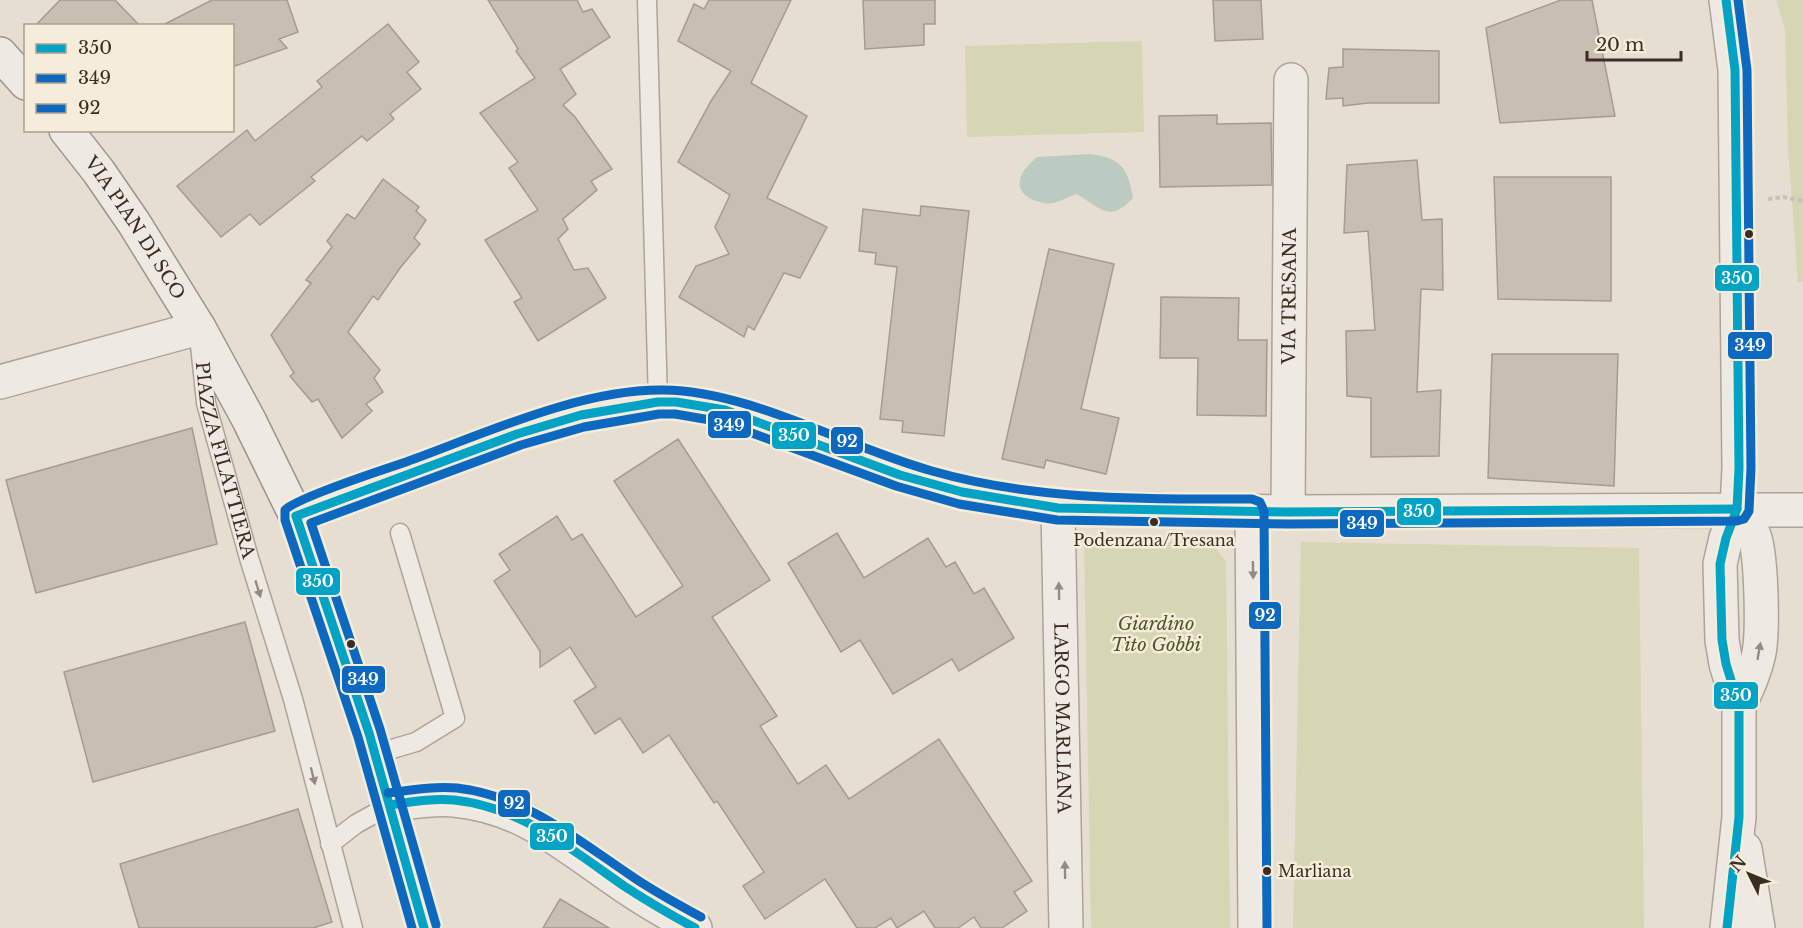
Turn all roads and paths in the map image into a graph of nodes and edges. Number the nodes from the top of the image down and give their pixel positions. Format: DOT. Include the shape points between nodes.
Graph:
graph roads {
  1 [pos="647,0"];
  2 [pos="1726,0"];
  3 [pos="0,54"];
  4 [pos="24,80"];
  5 [pos="1291,80"];
  6 [pos="68,132"];
  7 [pos="199,328"];
  8 [pos="0,382"];
  9 [pos="657,402"];
  10 [pos="1058,508"];
  11 [pos="1737,509"];
  12 [pos="1803,510"];
  13 [pos="1252,511"];
  14 [pos="1288,512"];
  15 [pos="296,516"];
  16 [pos="400,533"];
  17 [pos="375,754"];
  18 [pos="390,805"];
  19 [pos="1739,818"];
  20 [pos="330,844"];
  21 [pos="353,928"];
  22 [pos="424,928"];
  23 [pos="695,928"];
  24 [pos="1066,928"];
  25 [pos="1255,928"];
  26 [pos="1727,928"];
  27 [pos="1758,928"];
  1 -- 9 [label="lane"];
  2 -- 11 [label="street" via="1736,82"];
  3 -- 4 [label="street"];
  5 -- 14 [label="street, VIA TRESANA"];
  6 -- 7 [label="street, VIA PIAN DI SCO" via="134,223"];
  7 -- 8 [label="street"];
  7 -- 15 [label="street, PIAZZA FILATTIERA"];
  7 -- 20 [label="lane, PIAZZA FILATTIERA, one-way" via="206,403 293,699"];
  9 -- 10 [label="street" via="725,410 911,478 962,492"];
  9 -- 15 [label="street" via="589,413 517,434"];
  10 -- 13 [label="street"];
  24 -- 10 [label="street, LARGO MARLIANA, one-way"];
  11 -- 12 [label="street"];
  11 -- 14 [label="street"];
  11 -- 19 [label="street" via="1757,548 1761,633 1759,655 1739,706"];
  13 -- 14 [label="street"];
  13 -- 25 [label="street, one-way"];
  15 -- 17 [label="street, PIAZZA FILATTIERA"];
  16 -- 17 [label="lane" via="455,718 416,742"];
  17 -- 18 [label="street, PIAZZA FILATTIERA"];
  18 -- 20 [label="lane"];
  18 -- 22 [label="street, PIAZZA FILATTIERA"];
  18 -- 23 [label="street" via="455,800 507,812 541,828 623,885"];
  19 -- 26 [label="street"];
  19 -- 27 [label="street"];
  20 -- 21 [label="lane, PIAZZA FILATTIERA"];
}
